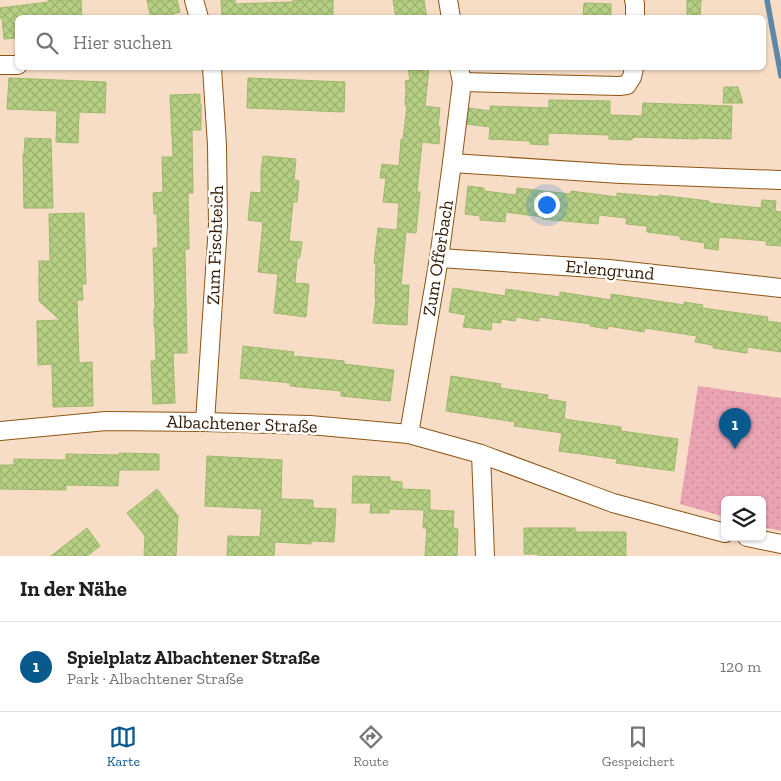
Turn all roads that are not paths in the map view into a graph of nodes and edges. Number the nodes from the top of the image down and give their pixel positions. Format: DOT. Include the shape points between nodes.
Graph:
graph roads {
  1 [pos="194,0"];
  2 [pos="448,0"];
  3 [pos="634,0"];
  4 [pos="198,15"];
  5 [pos="450,15"];
  6 [pos="635,15"];
  7 [pos="0,65"];
  8 [pos="15,65"];
  9 [pos="212,70"];
  10 [pos="634,70"];
  11 [pos="461,75"];
  12 [pos="452,163"];
  13 [pos="780,180"];
  14 [pos="439,258"];
  15 [pos="781,288"];
  16 [pos="204,422"];
  17 [pos="0,426"];
  18 [pos="409,434"];
  19 [pos="481,454"];
  20 [pos="721,532"];
  21 [pos="766,541"];
  22 [pos="781,544"];
  23 [pos="485,556"];
  1 -- 4 [label="street"];
  2 -- 5 [label="street"];
  3 -- 6 [label="street"];
  7 -- 8 [label="street"];
  9 -- 16 [label="street, Zum Fischteich" via="218,225"];
  10 -- 11 [label="street, Zum Offerbach" via="628,85 619,86"];
  11 -- 12 [label="street, Zum Offerbach"];
  12 -- 13 [label="street"];
  12 -- 14 [label="street, Zum Offerbach"];
  14 -- 15 [label="street, Erlengrund" via="610,269"];
  14 -- 18 [label="street, Zum Offerbach"];
  16 -- 17 [label="street, Albachtener Straße"];
  16 -- 18 [label="street, Albachtener Straße" via="310,425"];
  18 -- 19 [label="street, Albachtener Straße"];
  19 -- 20 [label="street, Albachtener Straße" via="613,503"];
  19 -- 23 [label="street"];
  21 -- 22 [label="street"];
}
